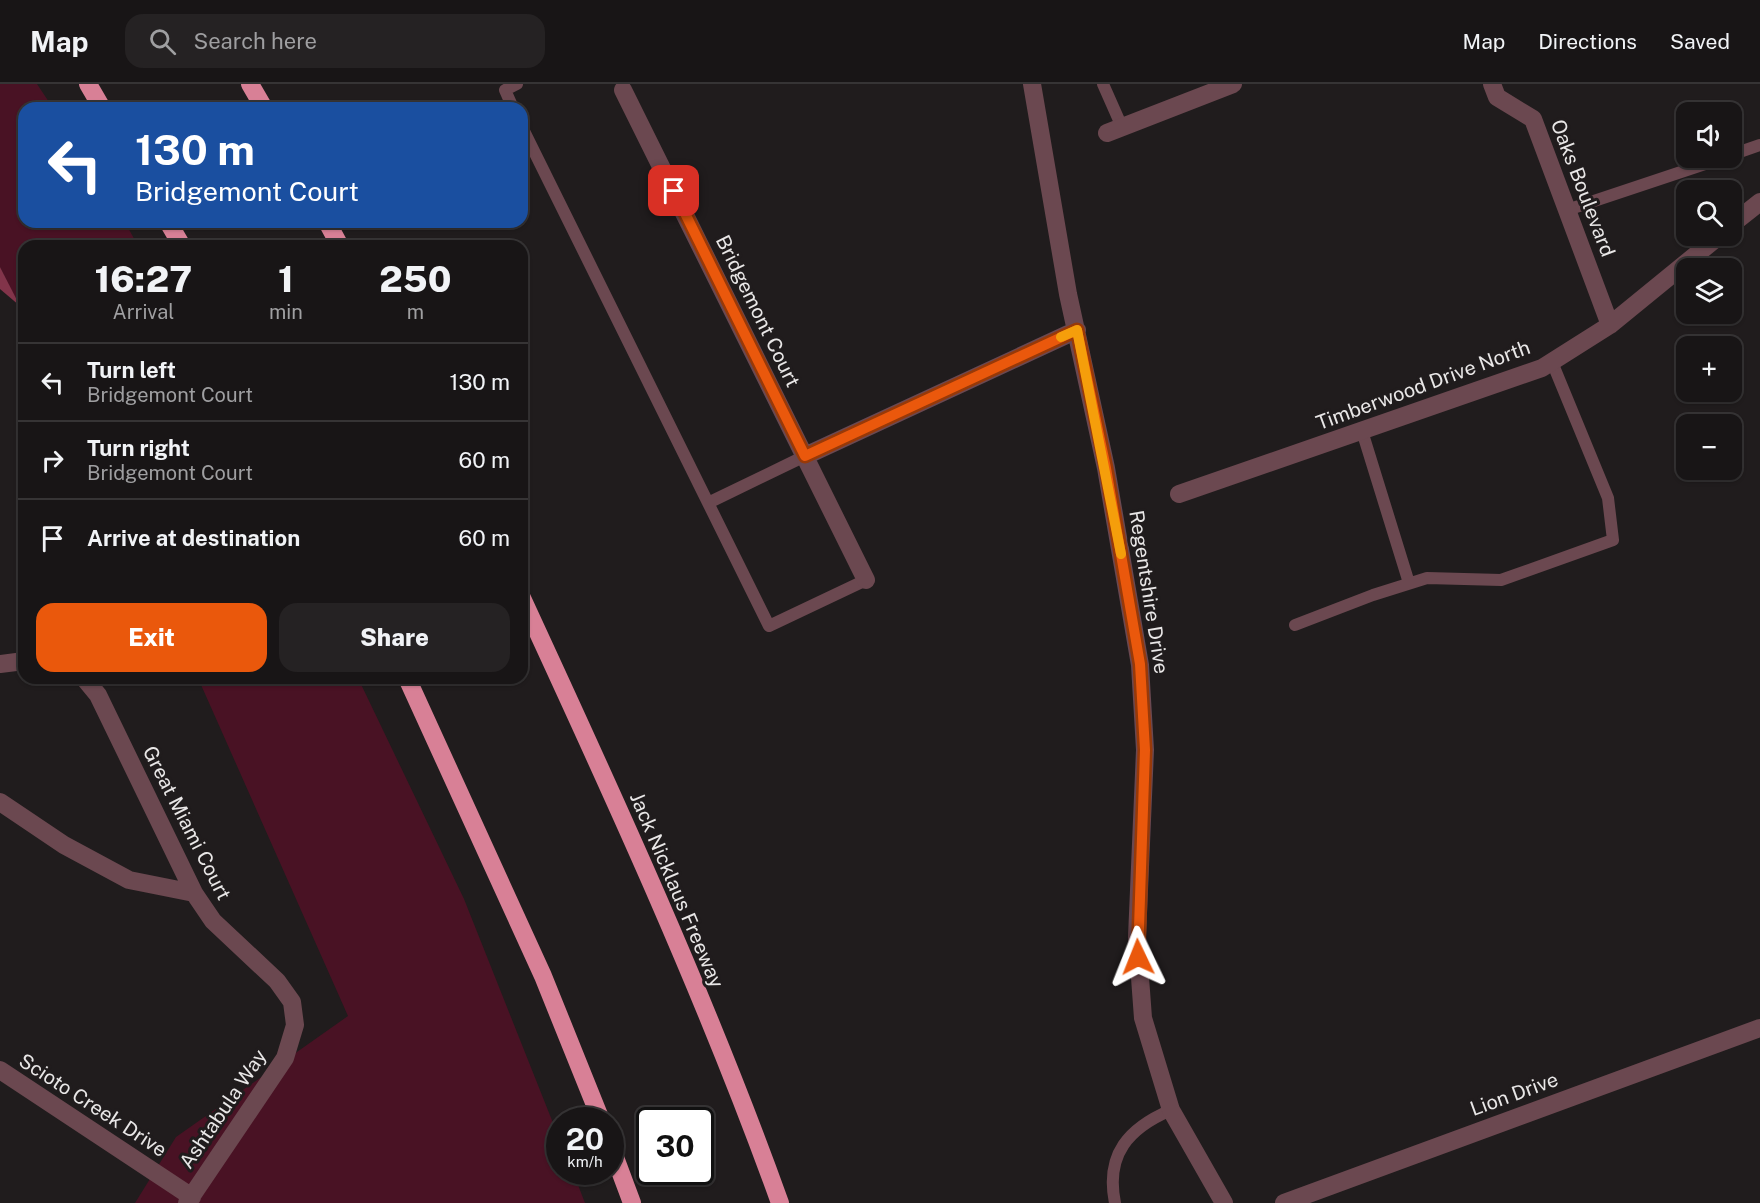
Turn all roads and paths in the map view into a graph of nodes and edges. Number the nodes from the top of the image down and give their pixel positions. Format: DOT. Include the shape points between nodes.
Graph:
graph roads {
  1 [pos="88,84"];
  2 [pos="250,84"];
  3 [pos="517,84"];
  4 [pos="1032,84"];
  5 [pos="1103,84"];
  6 [pos="1233,84"];
  7 [pos="1492,84"];
  8 [pos="622,87"];
  9 [pos="98,102"];
  10 [pos="260,102"];
  11 [pos="510,102"];
  12 [pos="1114,130"];
  13 [pos="528,139"];
  14 [pos="1760,145"];
  15 [pos="1742,151"];
  16 [pos="1693,168"];
  17 [pos="1760,202"];
  18 [pos="1567,210"];
  19 [pos="1742,216"];
  20 [pos="1707,246"];
  21 [pos="1610,325"];
  22 [pos="1077,330"];
  23 [pos="1552,362"];
  24 [pos="1362,431"];
  25 [pos="805,456"];
  26 [pos="1179,494"];
  27 [pos="708,503"];
  28 [pos="866,580"];
  29 [pos="1409,583"];
  30 [pos="528,611"];
  31 [pos="1295,625"];
  32 [pos="18,662"];
  33 [pos="0,664"];
  34 [pos="89,684"];
  35 [pos="410,684"];
  36 [pos="0,802"];
  37 [pos="194,893"];
  38 [pos="292,1002"];
  39 [pos="1760,1028"];
  40 [pos="0,1070"];
  41 [pos="596,1107"];
  42 [pos="1171,1110"];
  43 [pos="624,1182"];
  44 [pos="189,1200"];
  45 [pos="632,1203"];
  46 [pos="780,1203"];
  47 [pos="1115,1203"];
  48 [pos="1224,1203"];
  49 [pos="1284,1203"];
  1 -- 9 [label="highway"];
  2 -- 10 [label="highway"];
  3 -- 11 [label="lane" via="505,90"];
  4 -- 22 [label="street, Regentshire Drive"];
  5 -- 12 [label="lane"];
  6 -- 12 [label="street"];
  7 -- 18 [label="street, Oaks Boulevard" via="1497,97 1533,119"];
  8 -- 25 [label="street, Bridgemont Court"];
  13 -- 27 [label="lane"];
  14 -- 15 [label="lane"];
  16 -- 18 [label="lane"];
  17 -- 19 [label="street"];
  18 -- 21 [label="street, Oaks Boulevard"];
  20 -- 21 [label="street, Timberwood Drive North"];
  21 -- 23 [label="street, Timberwood Drive North"];
  22 -- 25 [label="street"];
  22 -- 42 [label="street, Regentshire Drive" via="1140,664 1145,750 1138,948 1143,1018"];
  23 -- 24 [label="street, Timberwood Drive North"];
  23 -- 29 [label="lane" via="1608,498 1613,540 1501,580 1427,578"];
  24 -- 26 [label="street, Timberwood Drive North"];
  24 -- 29 [label="lane"];
  25 -- 27 [label="lane"];
  25 -- 28 [label="street, Bridgemont Court"];
  27 -- 28 [label="lane" via="769,626"];
  29 -- 31 [label="lane"];
  30 -- 46 [label="highway, Jack Nicklaus Freeway" via="620,810 747,1112"];
  32 -- 33 [label="street"];
  34 -- 37 [label="street, Great Miami Court" via="98,695"];
  35 -- 41 [label="highway" via="543,976"];
  36 -- 37 [label="street" via="64,845 129,880"];
  37 -- 38 [label="street, Great Miami Court" via="213,921 277,981"];
  38 -- 44 [label="street, Ashtabula Way" via="295,1025 285,1058"];
  39 -- 49 [label="street, Lion Drive"];
  40 -- 44 [label="street, Scioto Creek Drive"];
  42 -- 47 [label="lane" via="1136,1128 1126,1140 1112,1173"];
  42 -- 48 [label="street, Regentshire Drive"];
  43 -- 45 [label="highway"];
}
